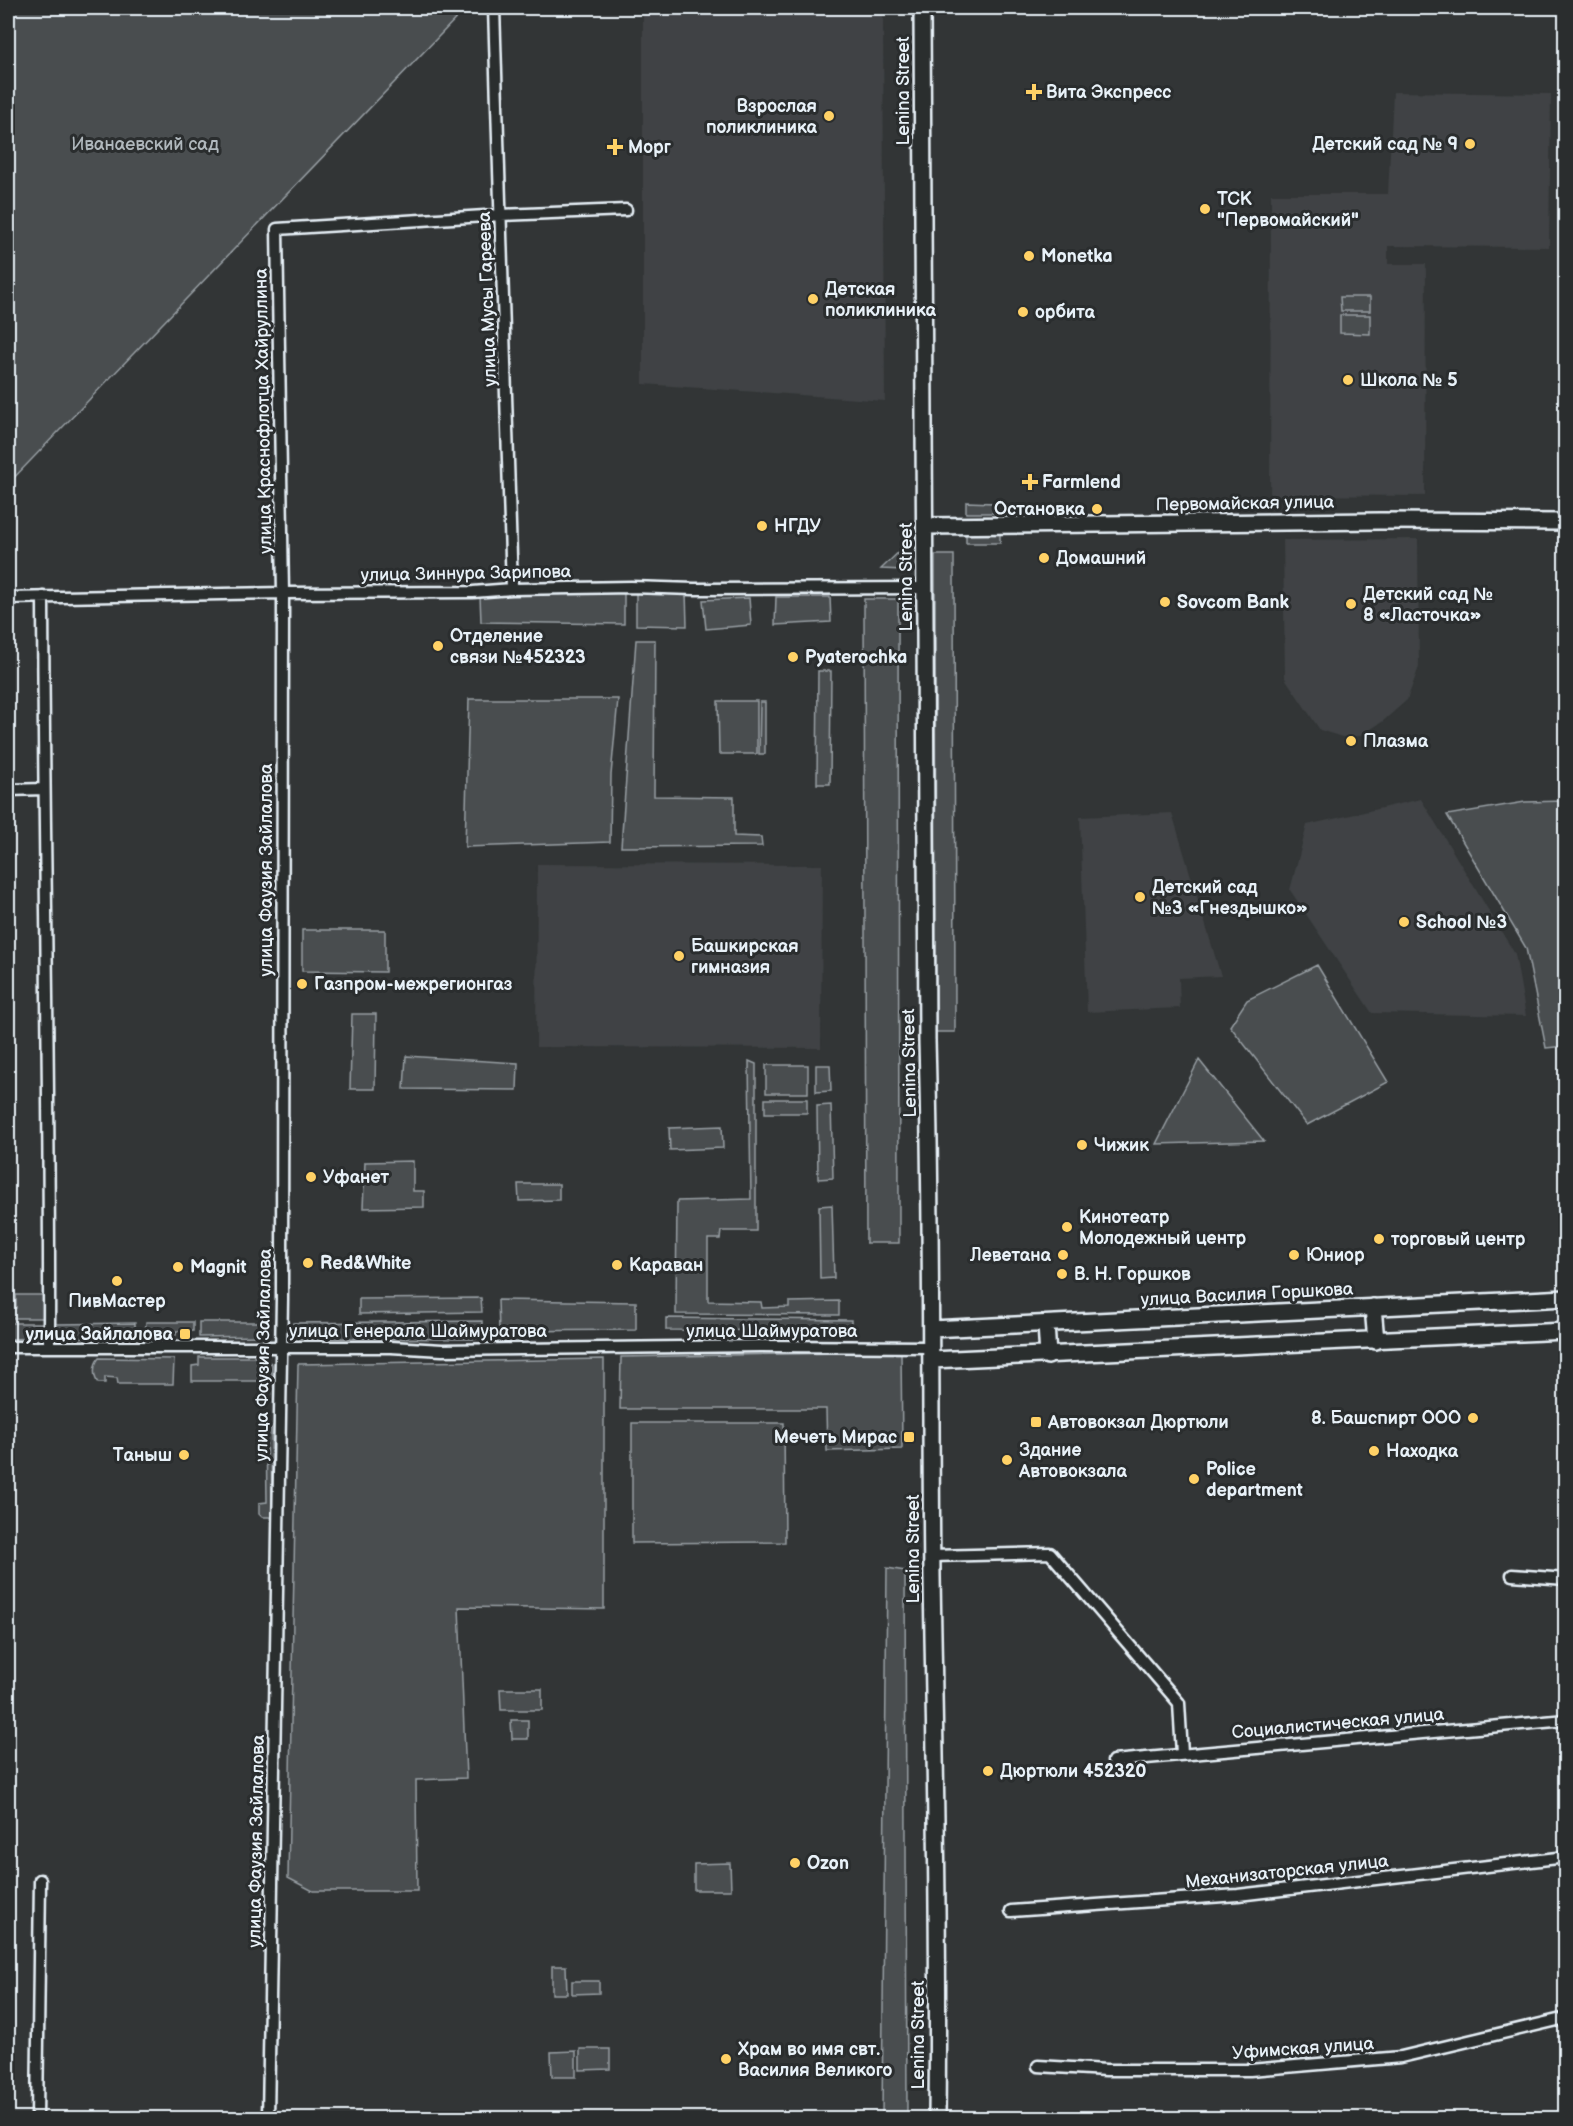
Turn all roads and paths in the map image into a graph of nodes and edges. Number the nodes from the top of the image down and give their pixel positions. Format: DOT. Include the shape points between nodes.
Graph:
graph roads {
  1 [pos="494,8"];
  2 [pos="922,8"];
  3 [pos="626,210"];
  4 [pos="501,215"];
  5 [pos="1566,522"];
  6 [pos="926,526"];
  7 [pos="926,588"];
  8 [pos="512,589"];
  9 [pos="282,592"];
  10 [pos="43,597"];
  11 [pos="8,598"];
  12 [pos="44,789"];
  13 [pos="8,790"];
  14 [pos="1566,1298"];
  15 [pos="1374,1307"];
  16 [pos="1046,1324"];
  17 [pos="931,1329"];
  18 [pos="1566,1331"];
  19 [pos="1376,1341"];
  20 [pos="280,1346"];
  21 [pos="8,1347"];
  22 [pos="49,1347"];
  23 [pos="613,1348"];
  24 [pos="931,1354"];
  25 [pos="1048,1356"];
  26 [pos="932,1556"];
  27 [pos="1512,1575"];
  28 [pos="1566,1579"];
  29 [pos="1566,1720"];
  30 [pos="1182,1754"];
  31 [pos="1113,1761"];
  32 [pos="1566,1857"];
  33 [pos="40,1880"];
  34 [pos="1011,1911"];
  35 [pos="1566,2018"];
  36 [pos="1038,2066"];
  37 [pos="37,2118"];
  38 [pos="268,2118"];
  39 [pos="937,2118"];
  1 -- 4 [label="street, улица Мусы Гареева"];
  2 -- 6 [label="main road, Lenina Street"];
  3 -- 4 [label="street"];
  4 -- 8 [label="street, улица Мусы Гареева"];
  4 -- 9 [label="street, улица Краснофлотца Хайруллина" via="277,229"];
  5 -- 6 [label="main road, Первомайская улица" via="1380,520"];
  6 -- 7 [label="main road, Lenina Street"];
  7 -- 8 [label="street, улица Зиннура Зарипова"];
  7 -- 17 [label="main road, Lenina Street"];
  8 -- 9 [label="street, улица Зиннура Зарипова"];
  9 -- 10 [label="street, улица Зиннура Зарипова"];
  9 -- 20 [label="street, улица Фаузия Зайлалова"];
  10 -- 11 [label="street, улица Зиннура Зарипова"];
  10 -- 12 [label="street"];
  12 -- 13 [label="street"];
  12 -- 22 [label="street"];
  14 -- 15 [label="main road, улица Василия Горшкова"];
  15 -- 16 [label="main road, улица Василия Горшкова"];
  15 -- 19 [label="main road"];
  16 -- 17 [label="main road, улица Василия Горшкова"];
  16 -- 25 [label="main road"];
  17 -- 24 [label="main road, Lenina Street"];
  18 -- 19 [label="main road"];
  19 -- 25 [label="main road"];
  20 -- 22 [label="street, улица Генерала Шаймуратова"];
  20 -- 23 [label="street, улица Генерала Шаймуратова" via="442,1350"];
  20 -- 38 [label="street, улица Фаузия Зайлалова"];
  21 -- 22 [label="street, улица Генерала Шаймуратова"];
  23 -- 24 [label="street, улица Шаймуратова"];
  24 -- 25 [label="main road"];
  24 -- 26 [label="main road, Lenina Street"];
  26 -- 30 [label="street" via="1050,1553 1179,1703"];
  26 -- 39 [label="main road, Lenina Street" via="939,2002"];
  27 -- 28 [label="street"];
  29 -- 30 [label="street, Социалистическая улица"];
  30 -- 31 [label="street, Социалистическая улица"];
  32 -- 34 [label="street, Механизаторская улица" via="1238,1895"];
  33 -- 37 [label="street"];
  35 -- 36 [label="street, Уфимская улица" via="1401,2057 1250,2070"];
}
